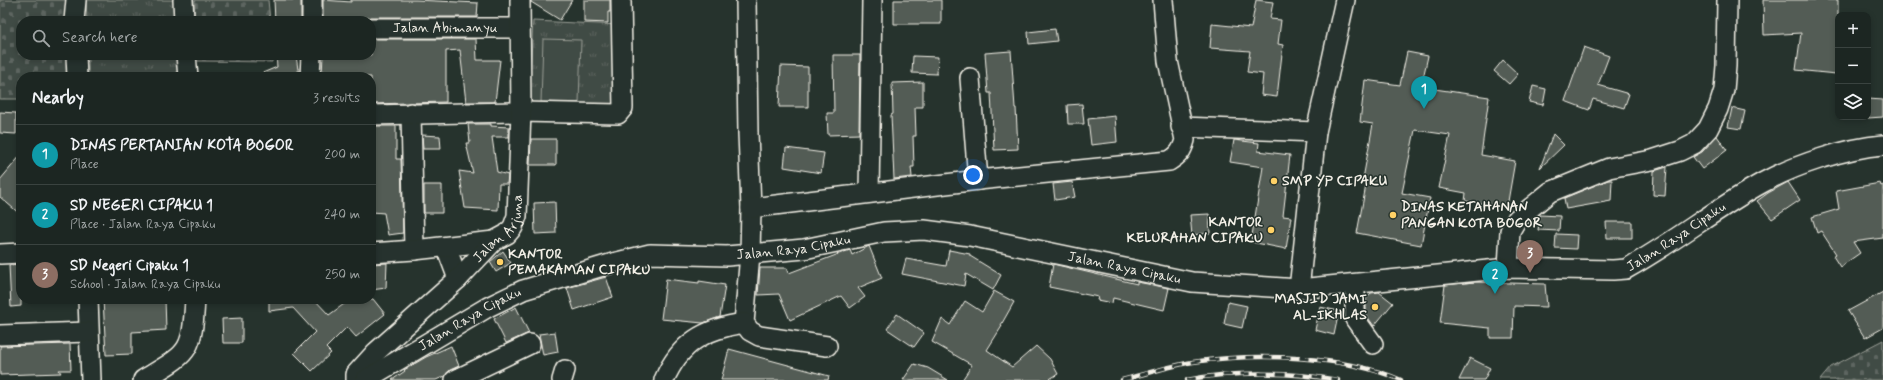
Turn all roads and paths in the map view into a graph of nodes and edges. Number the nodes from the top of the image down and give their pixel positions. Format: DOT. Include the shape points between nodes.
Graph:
graph roads {
  1 [pos="76,0"];
  2 [pos="183,0"];
  3 [pos="312,0"];
  4 [pos="520,0"];
  5 [pos="621,0"];
  6 [pos="746,0"];
  7 [pos="872,0"];
  8 [pos="1163,0"];
  9 [pos="1345,0"];
  10 [pos="1727,0"];
  11 [pos="74,16"];
  12 [pos="184,16"];
  13 [pos="312,16"];
  14 [pos="376,28"];
  15 [pos="519,28"];
  16 [pos="76,60"];
  17 [pos="186,60"];
  18 [pos="311,60"];
  19 [pos="77,72"];
  20 [pos="188,72"];
  21 [pos="310,72"];
  22 [pos="970,78"];
  23 [pos="521,112"];
  24 [pos="411,114"];
  25 [pos="376,115"];
  26 [pos="1181,127"];
  27 [pos="1316,132"];
  28 [pos="1883,145"];
  29 [pos="978,180"];
  30 [pos="869,192"];
  31 [pos="751,208"];
  32 [pos="494,241"];
  33 [pos="446,247"];
  34 [pos="414,250"];
  35 [pos="16,253"];
  36 [pos="376,253"];
  37 [pos="0,254"];
  38 [pos="750,254"];
  39 [pos="1508,268"];
  40 [pos="458,279"];
  41 [pos="1355,285"];
  42 [pos="1299,290"];
  43 [pos="88,304"];
  44 [pos="195,304"];
  45 [pos="744,323"];
  46 [pos="88,332"];
  47 [pos="0,335"];
  48 [pos="530,344"];
  49 [pos="1373,344"];
  50 [pos="827,346"];
  51 [pos="91,380"];
  52 [pos="143,380"];
  53 [pos="356,380"];
  54 [pos="365,380"];
  55 [pos="455,380"];
  56 [pos="664,380"];
  1 -- 11 [label="street"];
  2 -- 12 [label="street"];
  3 -- 13 [label="street"];
  4 -- 15 [label="street, Jalan Arjuna"];
  5 -- 23 [label="street" via="622,111 618,114"];
  6 -- 31 [label="street"];
  7 -- 30 [label="street"];
  8 -- 26 [label="street" via="1168,61"];
  9 -- 27 [label="street"];
  10 -- 39 [label="street" via="1724,90 1708,128 1694,144 1680,151 1652,160 1609,168 1550,192 1517,219 1510,231"];
  14 -- 15 [label="street, Jalan Abimanyu"];
  15 -- 23 [label="street, Jalan Arjuna"];
  16 -- 19 [label="street"];
  17 -- 20 [label="street"];
  18 -- 21 [label="street"];
  22 -- 29 [label="street"];
  23 -- 24 [label="street"];
  23 -- 32 [label="street, Jalan Arjuna" via="517,216 507,234"];
  24 -- 25 [label="street"];
  24 -- 34 [label="street"];
  26 -- 27 [label="street"];
  26 -- 29 [label="street" via="1185,140 1182,150 1169,161"];
  27 -- 42 [label="street"];
  28 -- 39 [label="street, Jalan Raya Cipaku" via="1818,159 1763,183 1626,269"];
  29 -- 30 [label="street"];
  30 -- 31 [label="street"];
  31 -- 38 [label="street"];
  32 -- 33 [label="street"];
  32 -- 40 [label="street, Jalan Arjuna"];
  33 -- 34 [label="street"];
  33 -- 40 [label="street"];
  34 -- 36 [label="street"];
  35 -- 37 [label="street"];
  38 -- 42 [label="street, Jalan Raya Cipaku" via="804,249 884,232 924,230 970,236 1192,282"];
  38 -- 45 [label="street"];
  38 -- 54 [label="street, Jalan Raya Cipaku" via="650,254 523,290 488,307"];
  39 -- 41 [label="street, Jalan Raya Cipaku"];
  40 -- 53 [label="street, Jalan Arjuna" via="376,352 356,374"];
  41 -- 42 [label="street, Jalan Raya Cipaku"];
  41 -- 49 [label="street" via="1355,319"];
  43 -- 46 [label="street"];
  44 -- 52 [label="street" via="193,332 187,349 180,358"];
  45 -- 50 [label="street" via="750,331 759,336"];
  45 -- 56 [label="street" via="716,329 680,351"];
  46 -- 47 [label="street"];
  46 -- 51 [label="street"];
  48 -- 55 [label="street"];
}
